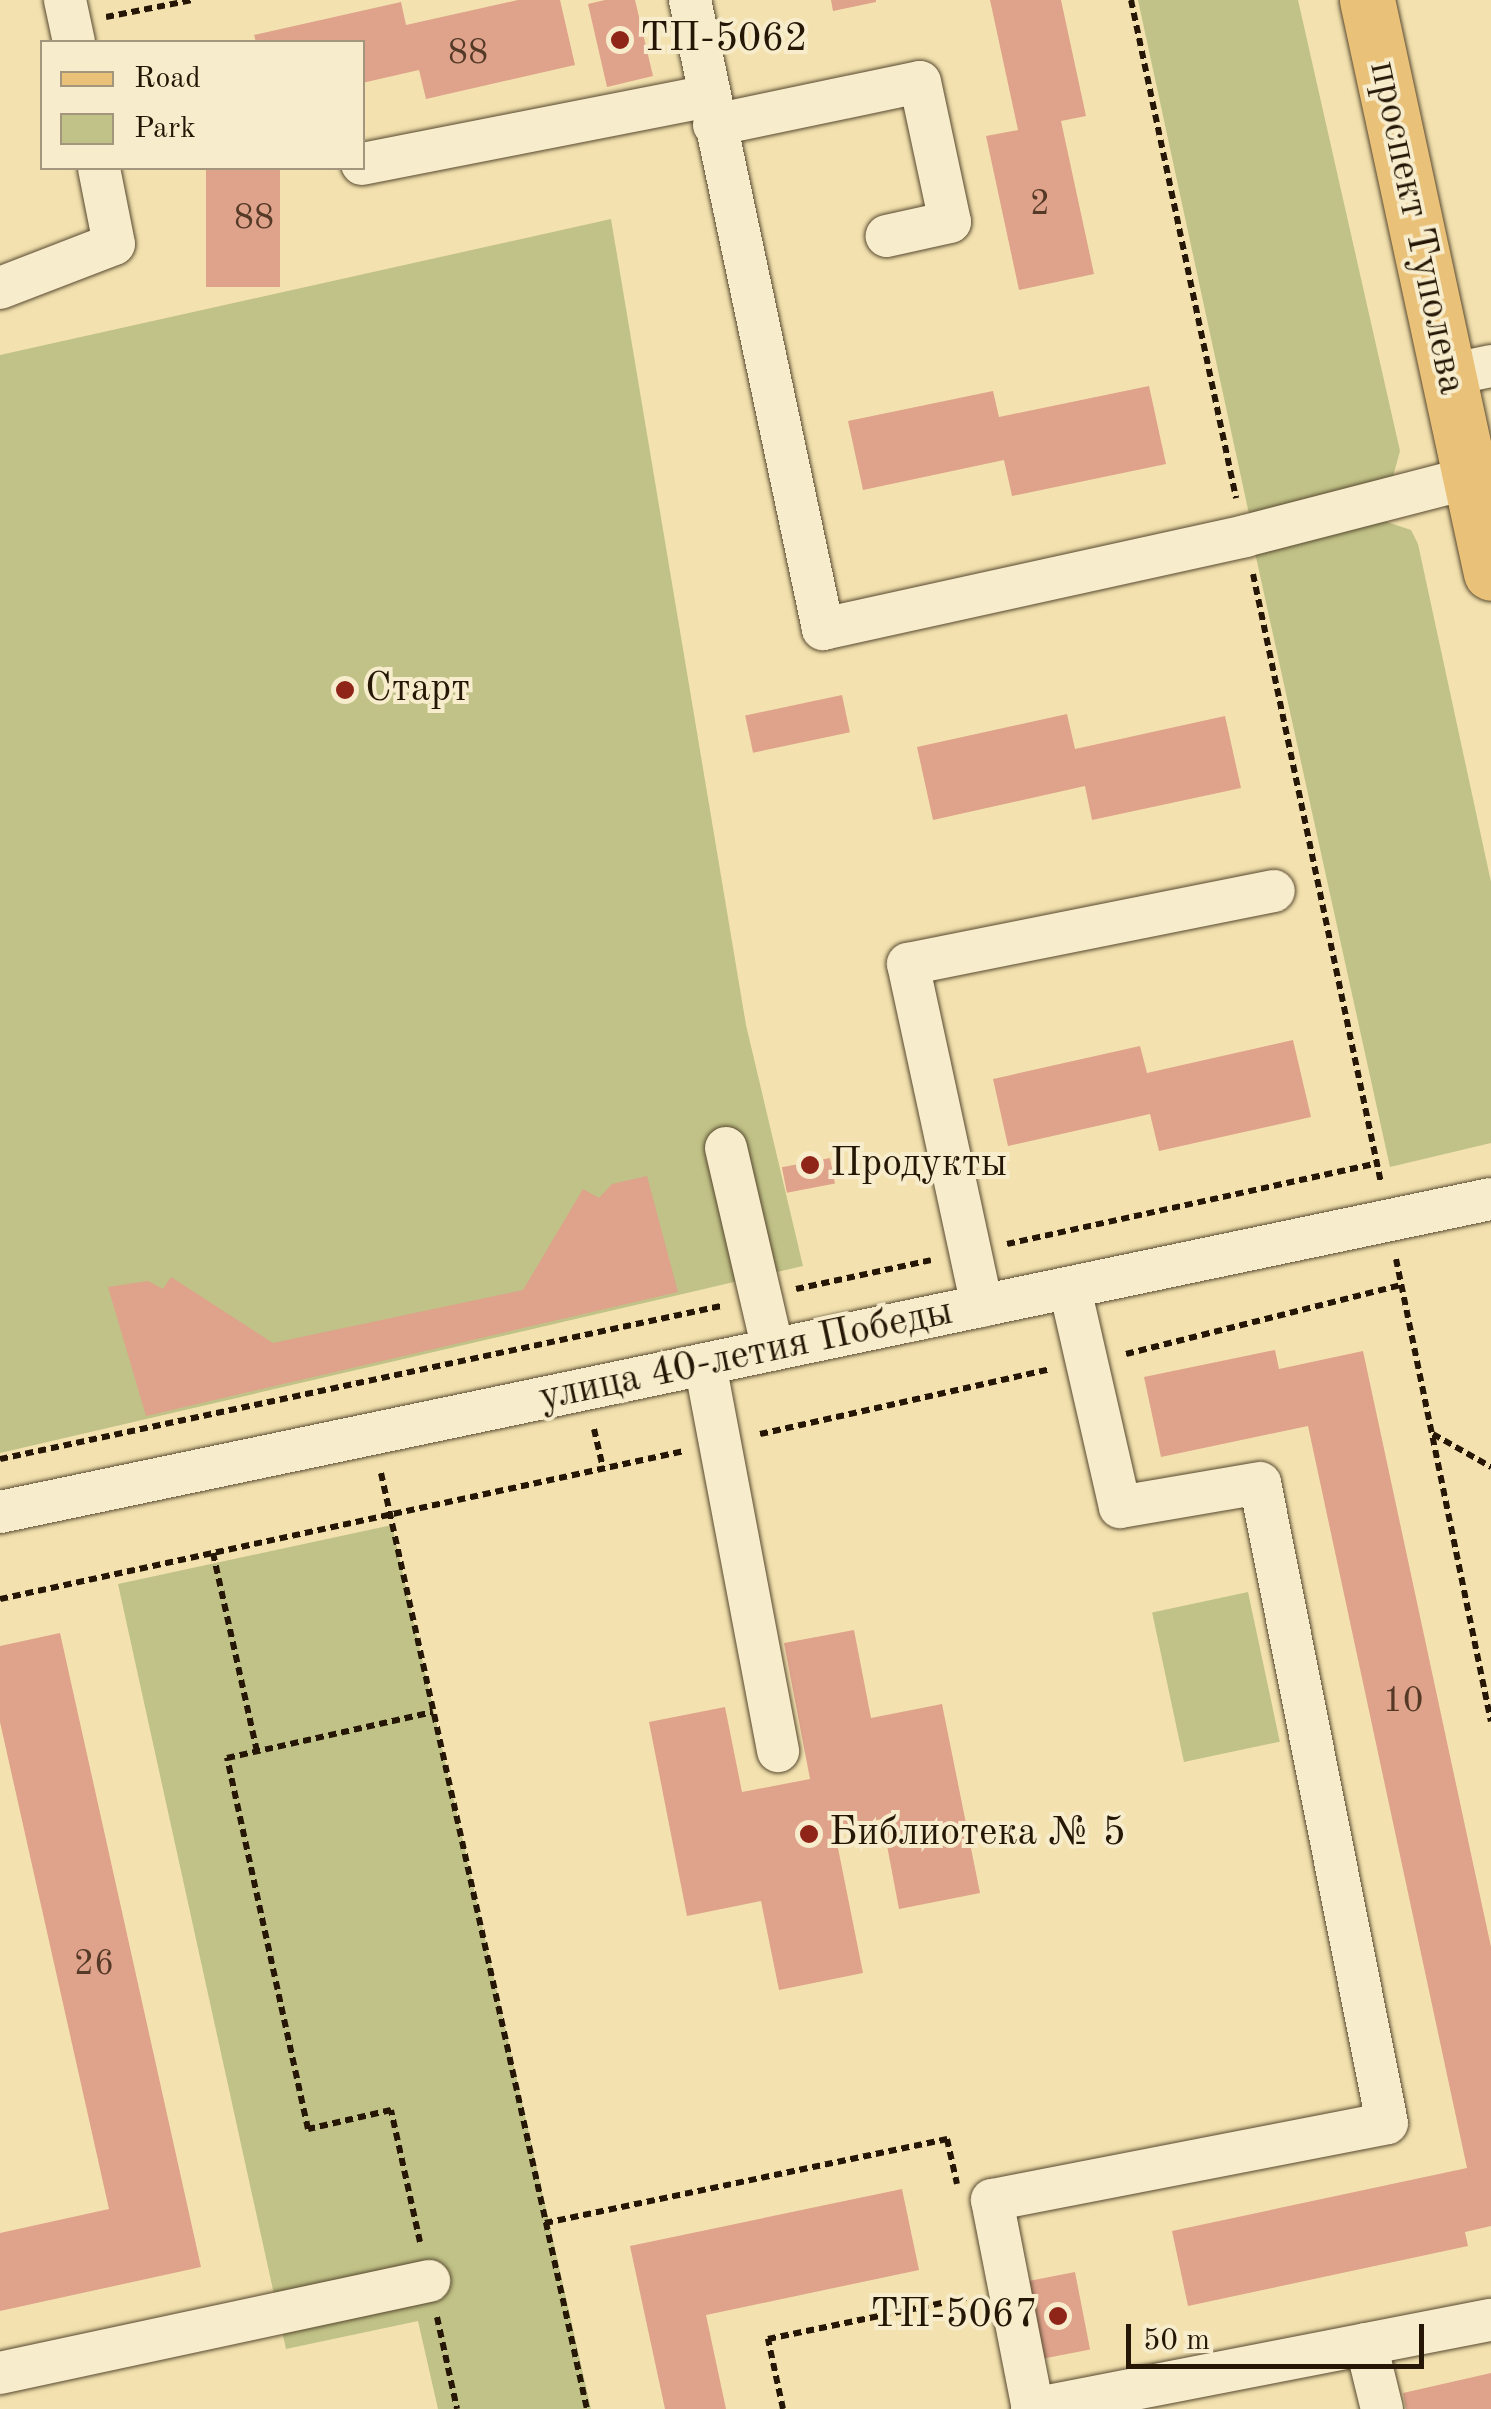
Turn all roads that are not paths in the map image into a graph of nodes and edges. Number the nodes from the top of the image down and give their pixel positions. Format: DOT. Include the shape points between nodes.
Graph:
graph roads {
  1 [pos="690,0"];
  2 [pos="1366,0"];
  3 [pos="711,111"];
  4 [pos="365,164"];
  5 [pos="99,170"];
  6 [pos="887,236"];
  7 [pos="0,288"];
  8 [pos="1470,370"];
  9 [pos="1470,478"];
  10 [pos="1491,573"];
  11 [pos="1274,891"];
  12 [pos="726,1148"];
  13 [pos="1491,1199"];
  14 [pos="1070,1288"];
  15 [pos="982,1306"];
  16 [pos="773,1350"];
  17 [pos="705,1364"];
  18 [pos="0,1512"];
  19 [pos="778,1751"];
  20 [pos="429,2281"];
  21 [pos="1491,2320"];
  22 [pos="1366,2344"];
  23 [pos="0,2373"];
  24 [pos="1168,2396"];
  25 [pos="1032,2409"];
  26 [pos="1382,2409"];
  1 -- 3 [label="street"];
  2 -- 8 [label="main road, проспект Туполева"];
  3 -- 4 [label="street"];
  3 -- 6 [label="street" via="920,82 950,222"];
  3 -- 9 [label="street" via="823,629 1244,536"];
  5 -- 7 [label="street" via="114,244"];
  8 -- 9 [label="main road, проспект Туполева"];
  9 -- 10 [label="main road, проспект Туполева"];
  11 -- 15 [label="street" via="908,964"];
  12 -- 16 [label="street"];
  13 -- 14 [label="street, улица 40-летия Победы"];
  14 -- 15 [label="street, улица 40-летия Победы"];
  14 -- 25 [label="street" via="1120,1507 1260,1482 1387,2123 992,2200"];
  15 -- 16 [label="street, улица 40-летия Победы"];
  16 -- 17 [label="street, улица 40-летия Победы"];
  17 -- 18 [label="street, улица 40-летия Победы"];
  17 -- 19 [label="street"];
  20 -- 23 [label="street"];
  21 -- 22 [label="street"];
  22 -- 24 [label="street"];
  22 -- 26 [label="street"];
  24 -- 25 [label="street"];
}
